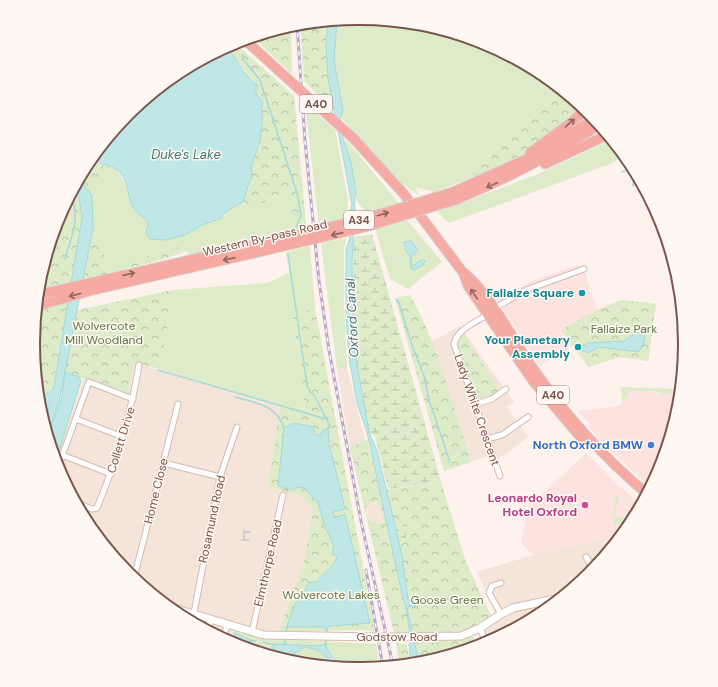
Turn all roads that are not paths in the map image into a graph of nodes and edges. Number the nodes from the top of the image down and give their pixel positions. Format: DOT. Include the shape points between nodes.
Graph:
graph roads {
  1 [pos="250,44"];
  2 [pos="580,114"];
  3 [pos="589,123"];
  4 [pos="594,128"];
  5 [pos="602,138"];
  6 [pos="505,174"];
  7 [pos="584,269"];
  8 [pos="44,295"];
  9 [pos="56,295"];
  10 [pos="43,303"];
  11 [pos="492,311"];
  12 [pos="139,365"];
  13 [pos="506,389"];
  14 [pos="133,399"];
  15 [pos="178,404"];
  16 [pos="475,404"];
  17 [pos="528,416"];
  18 [pos="76,419"];
  19 [pos="237,427"];
  20 [pos="123,437"];
  21 [pos="487,439"];
  22 [pos="62,455"];
  23 [pos="164,463"];
  24 [pos="111,474"];
  25 [pos="500,476"];
  26 [pos="220,477"];
  27 [pos="642,490"];
  28 [pos="640,494"];
  29 [pos="283,495"];
  30 [pos="85,506"];
  31 [pos="586,557"];
  32 [pos="590,563"];
  33 [pos="136,571"];
  34 [pos="501,583"];
  35 [pos="547,601"];
  36 [pos="188,611"];
  37 [pos="194,613"];
  38 [pos="501,614"];
  39 [pos="210,619"];
  40 [pos="209,624"];
  41 [pos="228,624"];
  42 [pos="480,628"];
  43 [pos="252,632"];
  44 [pos="226,633"];
  45 [pos="484,637"];
  1 -- 11 [label="highway, A40, bridge" via="354,139 403,193 462,271 468,286"];
  6 -- 2 [label="highway, one-way"];
  3 -- 6 [label="highway, Western By-pass Road / A34"];
  4 -- 6 [label="highway, Western By-pass Road / A34" via="563,149"];
  5 -- 6 [label="highway" via="562,157"];
  6 -- 9 [label="highway, Western By-pass Road / A34, bridge" via="454,196 265,247"];
  7 -- 11 [label="street, Lady White Crescent" via="526,290"];
  8 -- 9 [label="highway, Western By-pass Road / A34"];
  9 -- 10 [label="highway, Western By-pass Road / A34"];
  11 -- 16 [label="street, Lady White Crescent" via="455,338 454,344"];
  11 -- 27 [label="highway, A40" via="565,410 622,472"];
  11 -- 28 [label="highway, A40" via="533,381 616,474"];
  12 -- 14 [label="street, Collett Drive"];
  13 -- 16 [label="street" via="492,399"];
  14 -- 18 [label="street" via="89,382"];
  14 -- 20 [label="street, Collett Drive"];
  15 -- 23 [label="street, Home Close"];
  16 -- 21 [label="street, Lady White Crescent"];
  17 -- 21 [label="street" via="502,435"];
  18 -- 20 [label="street"];
  18 -- 22 [label="street"];
  19 -- 26 [label="street, Rosamund Road"];
  20 -- 24 [label="street, Collett Drive"];
  21 -- 25 [label="street, Lady White Crescent"];
  22 -- 24 [label="street"];
  23 -- 26 [label="street"];
  23 -- 33 [label="street, Home Close"];
  24 -- 30 [label="street, Collett Drive" via="97,508"];
  26 -- 37 [label="street, Rosamund Road"];
  29 -- 43 [label="street, Elmthorpe Road"];
  31 -- 32 [label="street"];
  34 -- 38 [label="street" via="492,586 489,593"];
  35 -- 38 [label="street, Godstow Road" via="523,605"];
  36 -- 37 [label="street, Godstow Road"];
  37 -- 39 [label="street, Godstow Road"];
  38 -- 42 [label="street, Godstow Road"];
  39 -- 40 [label="street"];
  39 -- 41 [label="street, Godstow Road"];
  41 -- 43 [label="street, Godstow Road"];
  41 -- 44 [label="street"];
  42 -- 43 [label="street, Godstow Road, bridge" via="461,636 420,637 272,636"];
  42 -- 45 [label="street"];
}
